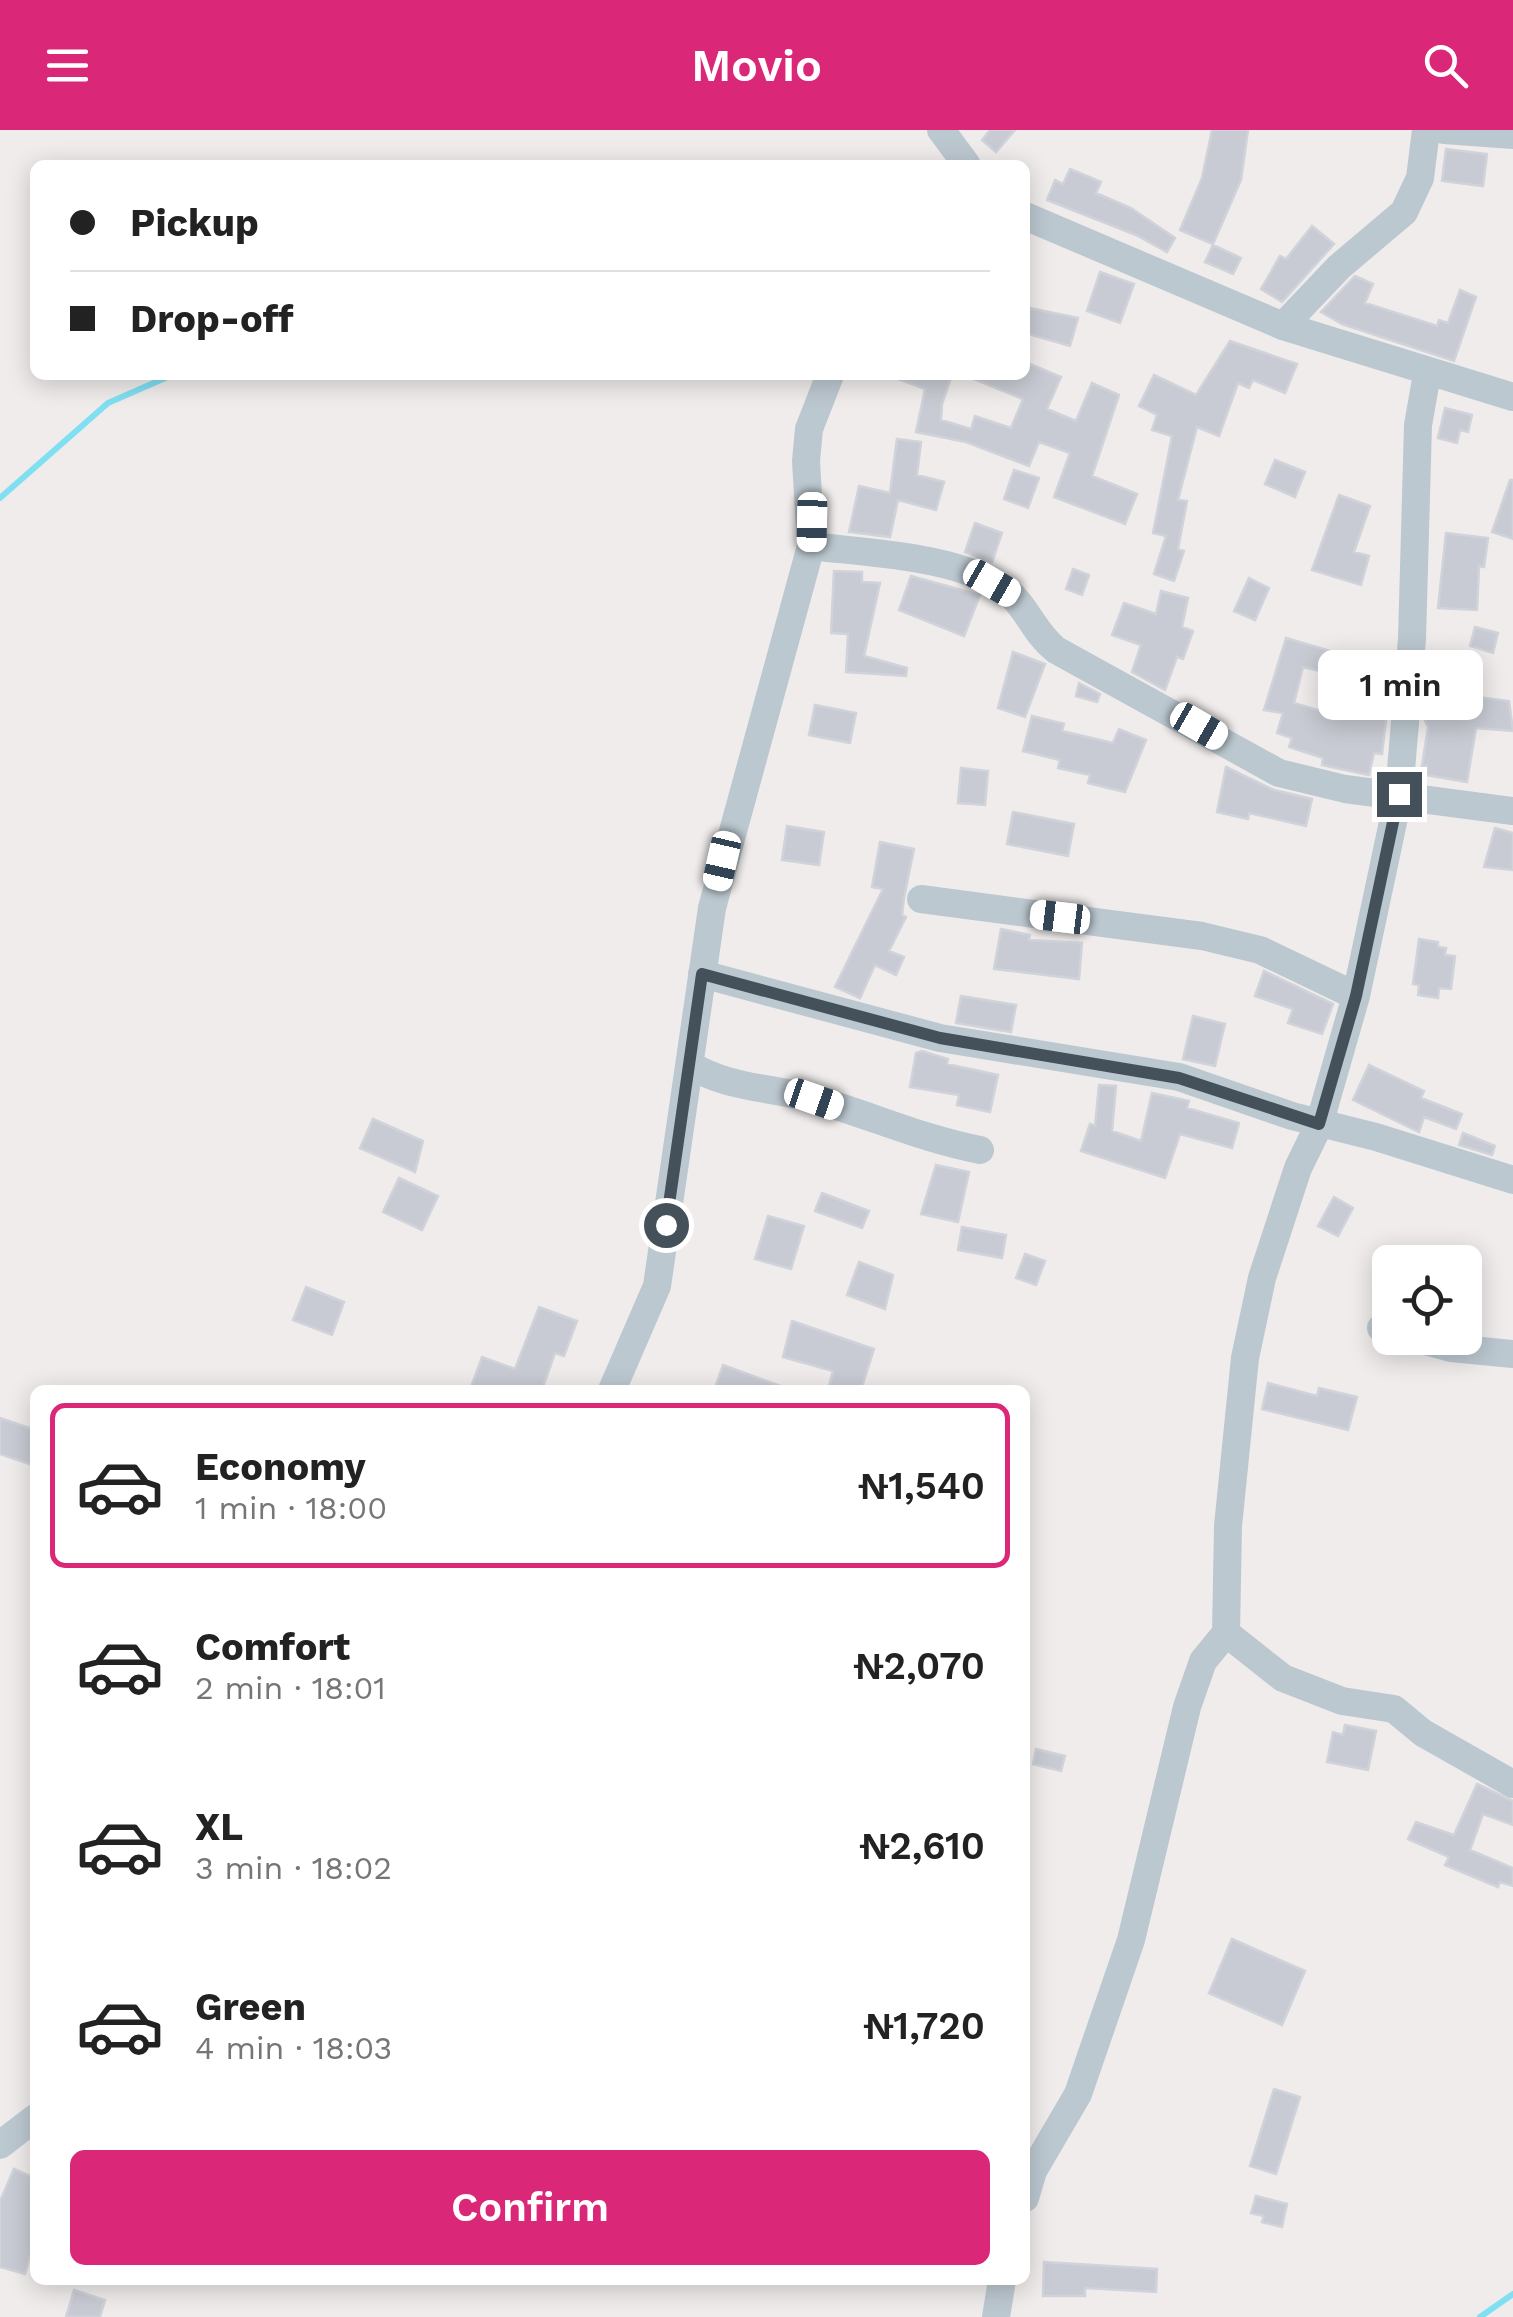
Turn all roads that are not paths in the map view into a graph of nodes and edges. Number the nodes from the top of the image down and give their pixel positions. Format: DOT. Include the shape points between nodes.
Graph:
graph roads {
  1 [pos="941,130"];
  2 [pos="1426,130"];
  3 [pos="1444,130"];
  4 [pos="1513,136"];
  5 [pos="963,160"];
  6 [pos="1030,218"];
  7 [pos="1283,326"];
  8 [pos="1427,374"];
  9 [pos="828,380"];
  10 [pos="1513,397"];
  11 [pos="811,546"];
  12 [pos="1399,794"];
  13 [pos="1513,811"];
  14 [pos="921,900"];
  15 [pos="702,974"];
  16 [pos="1356,996"];
  17 [pos="690,1065"];
  18 [pos="1319,1124"];
  19 [pos="980,1150"];
  20 [pos="1513,1180"];
  21 [pos="1482,1351"];
  22 [pos="1513,1354"];
  23 [pos="614,1385"];
  24 [pos="1226,1633"];
  25 [pos="1513,1784"];
  26 [pos="30,2122"];
  27 [pos="0,2145"];
  28 [pos="1030,2181"];
  29 [pos="1001,2285"];
  30 [pos="996,2317"];
  1 -- 5 [label="street"];
  2 -- 7 [label="street" via="1420,178 1404,212"];
  3 -- 4 [label="street"];
  6 -- 7 [label="street"];
  7 -- 8 [label="street"];
  8 -- 10 [label="street"];
  8 -- 12 [label="street" via="1418,425"];
  9 -- 11 [label="street" via="809,429"];
  11 -- 12 [label="street" via="919,560 992,583 1009,593 1037,635 1056,650 1279,773"];
  11 -- 15 [label="street" via="722,861"];
  12 -- 13 [label="street"];
  12 -- 16 [label="street"];
  14 -- 16 [label="street" via="1202,936 1260,950"];
  15 -- 17 [label="street"];
  15 -- 18 [label="street" via="940,1038 1179,1078"];
  16 -- 18 [label="street"];
  17 -- 19 [label="street" via="730,1084 814,1099"];
  17 -- 23 [label="street" via="658,1286"];
  18 -- 20 [label="street"];
  18 -- 24 [label="street" via="1262,1278 1245,1358 1228,1526"];
  21 -- 22 [label="street"];
  24 -- 25 [label="street" via="1283,1678 1342,1701 1394,1710"];
  24 -- 28 [label="street" via="1203,1661 1187,1707 1131,1940 1078,2094"];
  26 -- 27 [label="street"];
  29 -- 30 [label="street"];
}
